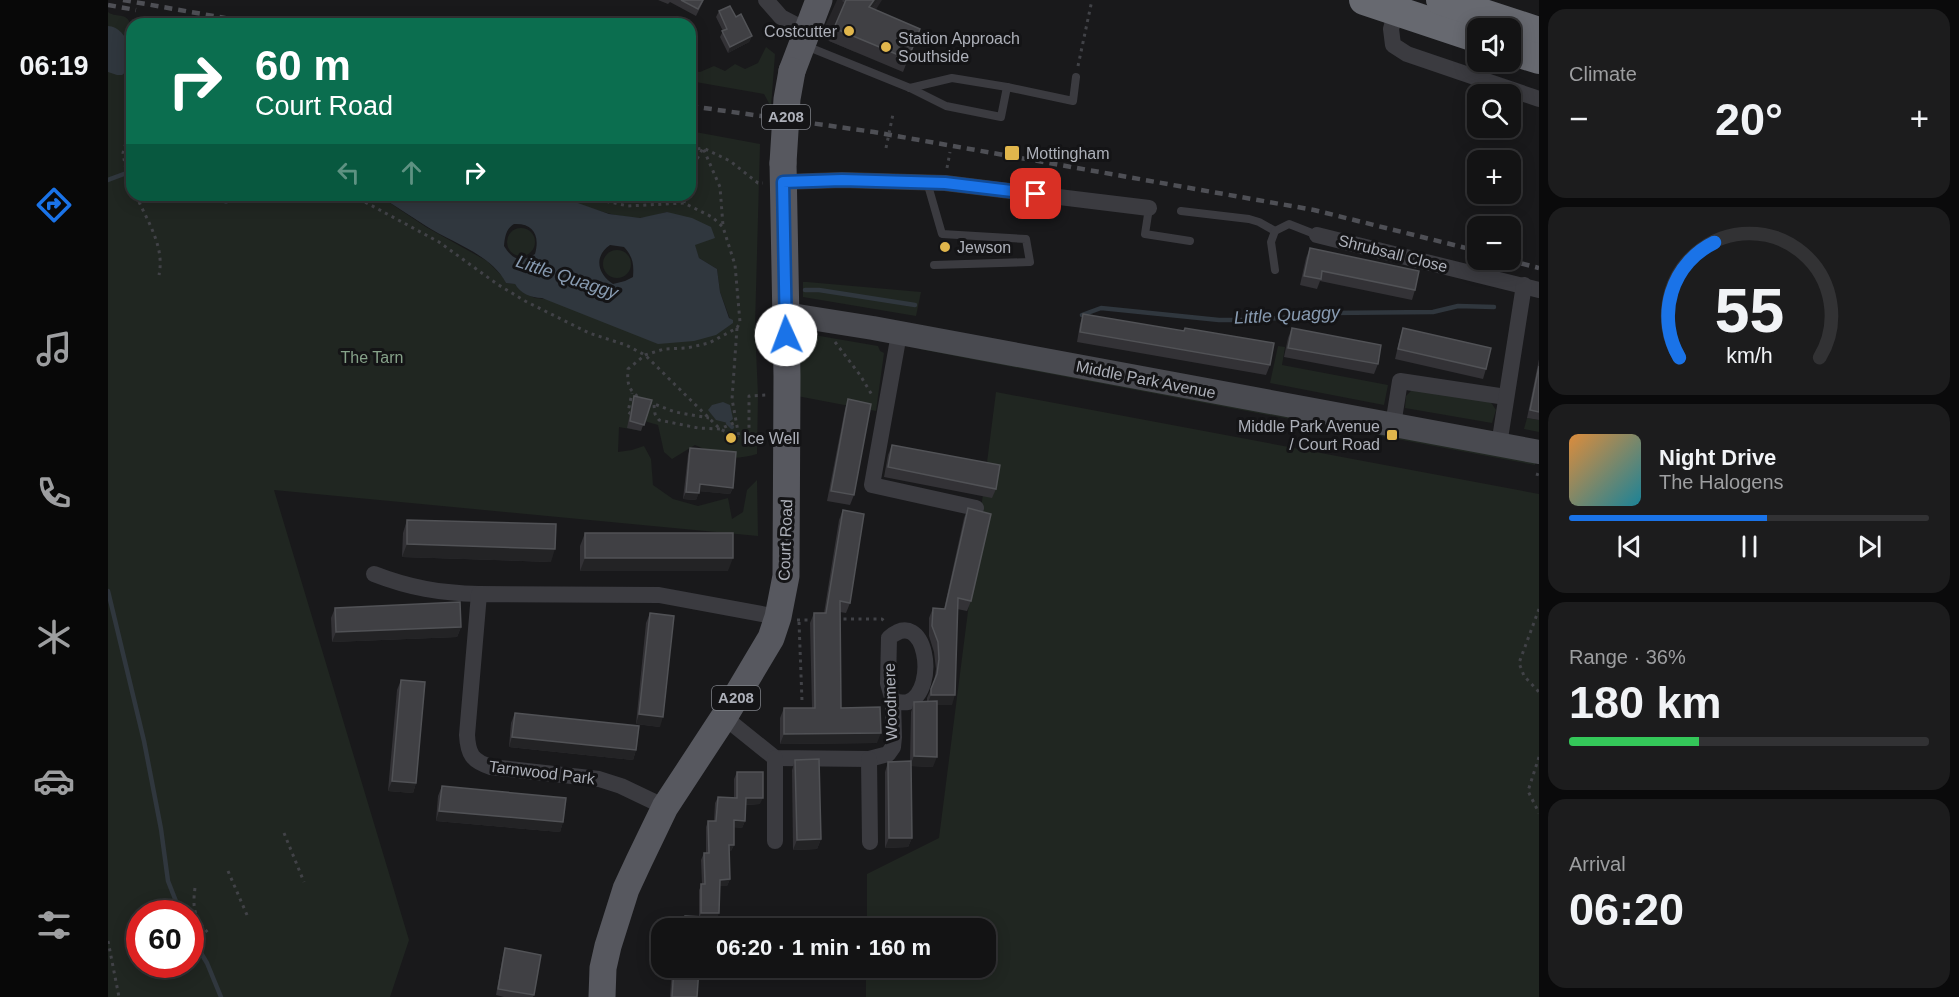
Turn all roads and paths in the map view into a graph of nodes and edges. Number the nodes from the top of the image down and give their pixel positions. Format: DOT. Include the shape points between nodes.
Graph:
graph roads {
  1 [pos="766,0"];
  2 [pos="819,0"];
  3 [pos="1092,0"];
  4 [pos="1364,0"];
  5 [pos="1441,0"];
  6 [pos="1396,11"];
  7 [pos="1539,32"];
  8 [pos="1467,34"];
  9 [pos="803,37"];
  10 [pos="1521,53"];
  11 [pos="1539,59"];
  12 [pos="1076,77"];
  13 [pos="1007,87"];
  14 [pos="910,88"];
  15 [pos="1539,99"];
  16 [pos="892,114"];
  17 [pos="126,139"];
  18 [pos="703,148"];
  19 [pos="886,148"];
  20 [pos="696,149"];
  21 [pos="950,152"];
  22 [pos="696,161"];
  23 [pos="126,169"];
  24 [pos="946,173"];
  25 [pos="779,176"];
  26 [pos="927,182"];
  27 [pos="139,201"];
  28 [pos="363,201"];
  29 [pos="608,201"];
  30 [pos="684,203"];
  31 [pos="1149,208"];
  32 [pos="1181,211"];
  33 [pos="723,227"];
  34 [pos="1275,231"];
  35 [pos="1317,235"];
  36 [pos="1190,241"];
  37 [pos="934,265"];
  38 [pos="1275,270"];
  39 [pos="159,275"];
  40 [pos="1531,288"];
  41 [pos="785,315"];
  42 [pos="737,328"];
  43 [pos="899,334"];
  44 [pos="830,336"];
  45 [pos="645,354"];
  46 [pos="632,393"];
  47 [pos="769,395"];
  48 [pos="872,395"];
  49 [pos="1506,397"];
  50 [pos="642,400"];
  51 [pos="654,404"];
  52 [pos="640,405"];
  53 [pos="631,414"];
  54 [pos="710,418"];
  55 [pos="736,422"];
  56 [pos="1393,425"];
  57 [pos="720,429"];
  58 [pos="739,438"];
  59 [pos="1499,445"];
  60 [pos="1538,467"];
  61 [pos="976,508"];
  62 [pos="374,574"];
  63 [pos="479,594"];
  64 [pos="1539,609"];
  65 [pos="788,618"];
  66 [pos="882,619"];
  67 [pos="823,620"];
  68 [pos="835,620"];
  69 [pos="1539,692"];
  70 [pos="802,701"];
  71 [pos="893,701"];
  72 [pos="724,717"];
  73 [pos="1539,757"];
  74 [pos="775,758"];
  75 [pos="869,759"];
  76 [pos="665,807"];
  77 [pos="1539,813"];
  78 [pos="284,833"];
  79 [pos="775,841"];
  80 [pos="870,842"];
  81 [pos="228,871"];
  82 [pos="304,882"];
  83 [pos="195,888"];
  84 [pos="247,915"];
  85 [pos="210,935"];
  86 [pos="108,941"];
  87 [pos="119,997"];
  88 [pos="602,997"];
  1 -- 9 [label="street"];
  2 -- 9 [label="main road, Court Road / A208"];
  3 -- 12 [label="path"];
  4 -- 6 [label="highway"];
  5 -- 7 [label="highway"];
  6 -- 8 [label="highway"];
  6 -- 15 [label="street" via="1391,29 1393,45 1407,54"];
  9 -- 14 [label="lane"];
  9 -- 25 [label="main road, Court Road / A208, bridge" via="787,99"];
  10 -- 11 [label="highway"];
  12 -- 13 [label="lane" via="1073,101"];
  13 -- 14 [label="lane" via="952,78"];
  13 -- 14 [label="lane" via="1001,117 946,106"];
  16 -- 19 [label="path, bridge"];
  17 -- 23 [label="path"];
  18 -- 20 [label="path"];
  18 -- 22 [label="path"];
  18 -- 25 [label="path" via="730,160 758,183"];
  18 -- 33 [label="path" via="720,187"];
  21 -- 24 [label="path"];
  25 -- 26 [label="street"];
  25 -- 41 [label="main road, Court Road / A208"];
  26 -- 31 [label="street"];
  26 -- 37 [label="lane" via="942,234 1026,239 1030,262"];
  27 -- 39 [label="path" via="158,242"];
  28 -- 45 [label="path" via="440,243 525,301 589,333"];
  29 -- 30 [label="path" via="628,206"];
  30 -- 33 [label="path"];
  31 -- 36 [label="lane" via="1144,234"];
  32 -- 34 [label="lane" via="1249,219"];
  33 -- 42 [label="path" via="735,264 740,322"];
  34 -- 35 [label="lane" via="1289,224"];
  34 -- 38 [label="lane" via="1271,242"];
  35 -- 40 [label="street, Shrubsall Close"];
  40 -- 49 [label="street"];
  41 -- 43 [label="street, Middle Park Avenue"];
  41 -- 65 [label="main road, Court Road / A208"];
  42 -- 45 [label="path" via="709,344"];
  42 -- 55 [label="path" via="732,399"];
  43 -- 56 [label="street, Middle Park Avenue"];
  43 -- 61 [label="street" via="872,485"];
  44 -- 48 [label="path"];
  45 -- 46 [label="path" via="628,369"];
  45 -- 54 [label="path"];
  46 -- 50 [label="path"];
  46 -- 53 [label="path" via="628,412"];
  47 -- 58 [label="path" via="749,396 749,436"];
  49 -- 56 [label="street" via="1400,381"];
  49 -- 59 [label="street"];
  50 -- 51 [label="path"];
  50 -- 52 [label="path"];
  51 -- 54 [label="path"];
  51 -- 57 [label="path" via="658,420"];
  54 -- 57 [label="path"];
  55 -- 57 [label="path"];
  55 -- 58 [label="path"];
  56 -- 59 [label="street, Middle Park Avenue"];
  57 -- 58 [label="path"];
  59 -- 60 [label="street, Middle Park Avenue"];
  62 -- 63 [label="street" via="422,589"];
  63 -- 65 [label="street" via="659,596"];
  63 -- 76 [label="street, Tarnwood Park" via="467,735 472,756 491,767 599,779"];
  64 -- 69 [label="path" via="1520,663 1524,676"];
  65 -- 67 [label="path"];
  65 -- 70 [label="path"];
  65 -- 72 [label="main road, Court Road / A208" via="771,638"];
  66 -- 68 [label="path"];
  71 -- 71 [label="street, Woodmere" via="888,683 889,638 903,631 921,641 924,676 920,692 906,702"];
  71 -- 75 [label="street, Woodmere" via="892,747 888,754"];
  72 -- 74 [label="street"];
  72 -- 76 [label="main road, Court Road / A208"];
  73 -- 77 [label="path" via="1527,791"];
  74 -- 75 [label="street, Woodmere"];
  74 -- 79 [label="street"];
  75 -- 80 [label="street, Woodmere"];
  76 -- 88 [label="main road, Court Road / A208" via="616,917 603,968"];
  78 -- 82 [label="path"];
  81 -- 84 [label="path"];
  83 -- 85 [label="path" via="193,904 198,922"];
  86 -- 87 [label="path"];
}
